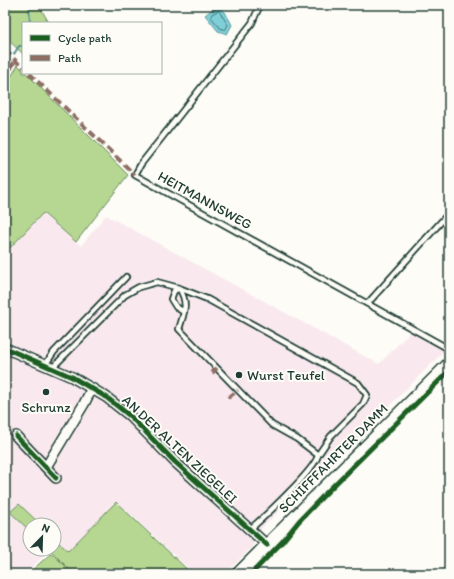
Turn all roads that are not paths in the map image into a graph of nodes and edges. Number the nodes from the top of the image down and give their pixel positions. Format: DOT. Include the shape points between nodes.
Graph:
graph roads {
  1 [pos="260,5"];
  2 [pos="449,213"];
  3 [pos="126,277"];
  4 [pos="179,288"];
  5 [pos="368,303"];
  6 [pos="184,312"];
  7 [pos="5,348"];
  8 [pos="449,349"];
  9 [pos="449,364"];
  10 [pos="48,367"];
  11 [pos="92,388"];
  12 [pos="16,436"];
  13 [pos="318,455"];
  14 [pos="46,467"];
  15 [pos="56,478"];
  16 [pos="249,530"];
  17 [pos="267,545"];
  18 [pos="238,574"];
  1 -- 5 [label="lane, HEITMANNSWEG" via="252,23 135,175"];
  2 -- 5 [label="lane"];
  3 -- 10 [label="lane" via="54,352"];
  4 -- 6 [label="lane" via="185,297"];
  4 -- 6 [label="lane" via="174,291 171,299 176,307"];
  4 -- 10 [label="lane" via="157,282 139,287 125,295"];
  4 -- 13 [label="lane" via="207,299 358,383 367,394 363,404 331,436"];
  5 -- 8 [label="lane, HEITMANNSWEG"];
  6 -- 13 [label="lane" via="179,328 272,425"];
  7 -- 10 [label="street, AN DER ALTEN ZIEGELEI"];
  9 -- 17 [label="main road, SCHIFFFAHRTER DAMM"];
  10 -- 11 [label="street, AN DER ALTEN ZIEGELEI"];
  11 -- 14 [label="street"];
  11 -- 16 [label="street, AN DER ALTEN ZIEGELEI" via="130,416 175,462"];
  12 -- 14 [label="street"];
  13 -- 16 [label="lane" via="318,459 306,474"];
  14 -- 15 [label="street"];
  16 -- 17 [label="street, AN DER ALTEN ZIEGELEI"];
  17 -- 18 [label="main road, SCHIFFFAHRTER DAMM"];
}
